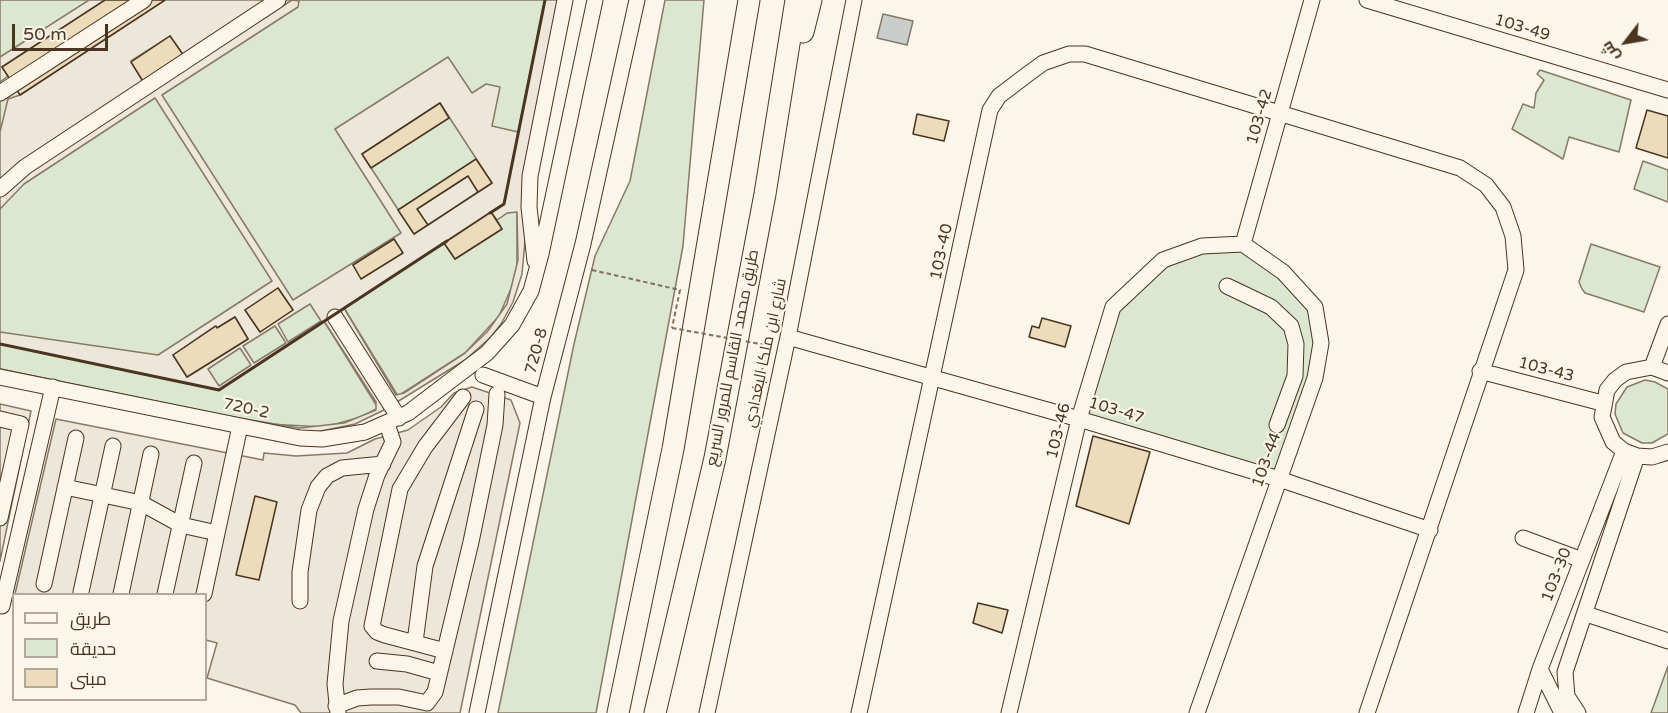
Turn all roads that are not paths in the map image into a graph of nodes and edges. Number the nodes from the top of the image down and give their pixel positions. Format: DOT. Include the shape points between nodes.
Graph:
graph roads {
  1 [pos="144,0"];
  2 [pos="278,0"];
  3 [pos="565,0"];
  4 [pos="595,0"];
  5 [pos="637,0"];
  6 [pos="735,0"];
  7 [pos="749,0"];
  8 [pos="796,0"];
  9 [pos="811,0"];
  10 [pos="854,0"];
  11 [pos="1312,0"];
  12 [pos="1366,0"];
  13 [pos="121,6"];
  14 [pos="1668,90"];
  15 [pos="0,93"];
  16 [pos="1280,113"];
  17 [pos="717,188"];
  18 [pos="0,189"];
  19 [pos="765,194"];
  20 [pos="1243,244"];
  21 [pos="536,276"];
  22 [pos="1227,286"];
  23 [pos="335,317"];
  24 [pos="1668,324"];
  25 [pos="788,337"];
  26 [pos="1652,367"];
  27 [pos="1480,371"];
  28 [pos="476,372"];
  29 [pos="1668,373"];
  30 [pos="1295,376"];
  31 [pos="0,377"];
  32 [pos="934,378"];
  33 [pos="1315,378"];
  34 [pos="53,387"];
  35 [pos="497,394"];
  36 [pos="463,397"];
  37 [pos="543,397"];
  38 [pos="1602,403"];
  39 [pos="476,409"];
  40 [pos="0,419"];
  41 [pos="1079,419"];
  42 [pos="393,421"];
  43 [pos="1276,425"];
  44 [pos="240,426"];
  45 [pos="76,438"];
  46 [pos="113,446"];
  47 [pos="1668,452"];
  48 [pos="151,454"];
  49 [pos="1630,454"];
  50 [pos="194,463"];
  51 [pos="383,464"];
  52 [pos="1279,479"];
  53 [pos="65,487"];
  54 [pos="103,495"];
  55 [pos="371,495"];
  56 [pos="141,503"];
  57 [pos="396,504"];
  58 [pos="0,518"];
  59 [pos="181,525"];
  60 [pos="1430,530"];
  61 [pos="217,533"];
  62 [pos="1523,538"];
  63 [pos="1582,560"];
  64 [pos="44,584"];
  65 [pos="81,592"];
  66 [pos="121,593"];
  67 [pos="165,593"];
  68 [pos="204,593"];
  69 [pos="300,602"];
  70 [pos="5,606"];
  71 [pos="1586,614"];
  72 [pos="1668,641"];
  73 [pos="415,642"];
  74 [pos="445,651"];
  75 [pos="377,661"];
  76 [pos="1540,669"];
  77 [pos="440,674"];
  78 [pos="337,710"];
  79 [pos="1373,711"];
  80 [pos="477,713"];
  81 [pos="618,713"];
  82 [pos="655,713"];
  83 [pos="707,713"];
  84 [pos="859,713"];
  85 [pos="1009,713"];
  86 [pos="1197,713"];
  87 [pos="1526,713"];
  88 [pos="1562,713"];
  89 [pos="1578,713"];
  1 -- 13 [label="street"];
  2 -- 18 [label="street" via="25,167"];
  3 -- 21 [label="street" via="529,188"];
  4 -- 21 [label="street, 720-8"];
  5 -- 37 [label="street, 720-8"];
  6 -- 17 [label="highway"];
  7 -- 17 [label="highway"];
  8 -- 19 [label="highway, طريق محمد القاسم للمرور السريع"];
  9 -- 19 [label="highway"];
  10 -- 25 [label="street, شارع ابن ملكا البغدادي"];
  11 -- 16 [label="street, 103-42"];
  12 -- 14 [label="street, 103-49"];
  13 -- 15 [label="street"];
  16 -- 20 [label="street, 103-42"];
  16 -- 27 [label="street, 103-40" via="1460,168 1486,185 1503,207 1513,236 1516,270"];
  16 -- 32 [label="street, 103-40" via="1085,54 1056,57 1012,86 990,110"];
  17 -- 81 [label="highway" via="674,449"];
  19 -- 82 [label="highway, طريق محمد القاسم للمرور السريع" via="715,458"];
  20 -- 33 [label="street, 103-44" via="1283,272 1315,307 1321,343"];
  20 -- 41 [label="street, 103-46" via="1202,246 1163,260 1113,307"];
  21 -- 28 [label="street, 720-8" via="512,324"];
  22 -- 30 [label="street" via="1271,307 1291,326 1296,344"];
  23 -- 42 [label="street"];
  24 -- 26 [label="street"];
  25 -- 32 [label="street, 103-47"];
  25 -- 83 [label="street, شارع ابن ملكا البغدادي"];
  26 -- 29 [label="street"];
  26 -- 38 [label="street" via="1639,367 1620,376 1607,390"];
  27 -- 38 [label="street, 103-43"];
  27 -- 60 [label="street, 103-40"];
  28 -- 37 [label="street"];
  28 -- 42 [label="street, 720-2"];
  30 -- 33 [label="street"];
  30 -- 43 [label="street"];
  31 -- 34 [label="street, 720-2"];
  32 -- 41 [label="street, 103-47"];
  32 -- 84 [label="street, 103-40"];
  33 -- 52 [label="street, 103-44"];
  34 -- 44 [label="street, 720-2"];
  34 -- 70 [label="street"];
  35 -- 74 [label="street" via="495,425"];
  36 -- 57 [label="street" via="408,474"];
  37 -- 80 [label="street, 720-8"];
  38 -- 49 [label="street" via="1605,431"];
  39 -- 73 [label="street" via="425,566"];
  40 -- 58 [label="street" via="21,424"];
  41 -- 52 [label="street, 103-47"];
  41 -- 85 [label="street, 103-46"];
  42 -- 44 [label="street, 720-2" via="365,432 322,439"];
  42 -- 51 [label="street" via="393,441"];
  44 -- 61 [label="street"];
  45 -- 53 [label="street"];
  46 -- 54 [label="street"];
  47 -- 49 [label="street" via="1652,457"];
  48 -- 56 [label="street"];
  49 -- 63 [label="street, 103-30"];
  49 -- 71 [label="street"];
  50 -- 59 [label="street"];
  51 -- 55 [label="street"];
  51 -- 69 [label="street" via="342,468 327,476 318,487 309,510"];
  52 -- 60 [label="street, 103-47"];
  52 -- 86 [label="street, 103-44"];
  53 -- 54 [label="street"];
  53 -- 64 [label="street"];
  54 -- 56 [label="street"];
  54 -- 65 [label="street"];
  55 -- 57 [label="street"];
  55 -- 78 [label="street" via="353,559 342,621 334,684"];
  56 -- 59 [label="street"];
  56 -- 66 [label="street"];
  57 -- 73 [label="street" via="372,626 377,632"];
  59 -- 61 [label="street"];
  59 -- 67 [label="street"];
  60 -- 79 [label="street, 103-40"];
  61 -- 68 [label="street"];
  62 -- 63 [label="street"];
  63 -- 76 [label="street, 103-30"];
  71 -- 72 [label="street"];
  71 -- 89 [label="street" via="1565,672 1567,696"];
  73 -- 74 [label="street"];
  74 -- 77 [label="street"];
  75 -- 77 [label="street" via="407,664"];
  76 -- 87 [label="street, 103-30"];
  76 -- 88 [label="street"];
  77 -- 78 [label="street" via="427,704 399,697 371,697 357,698"];
}
